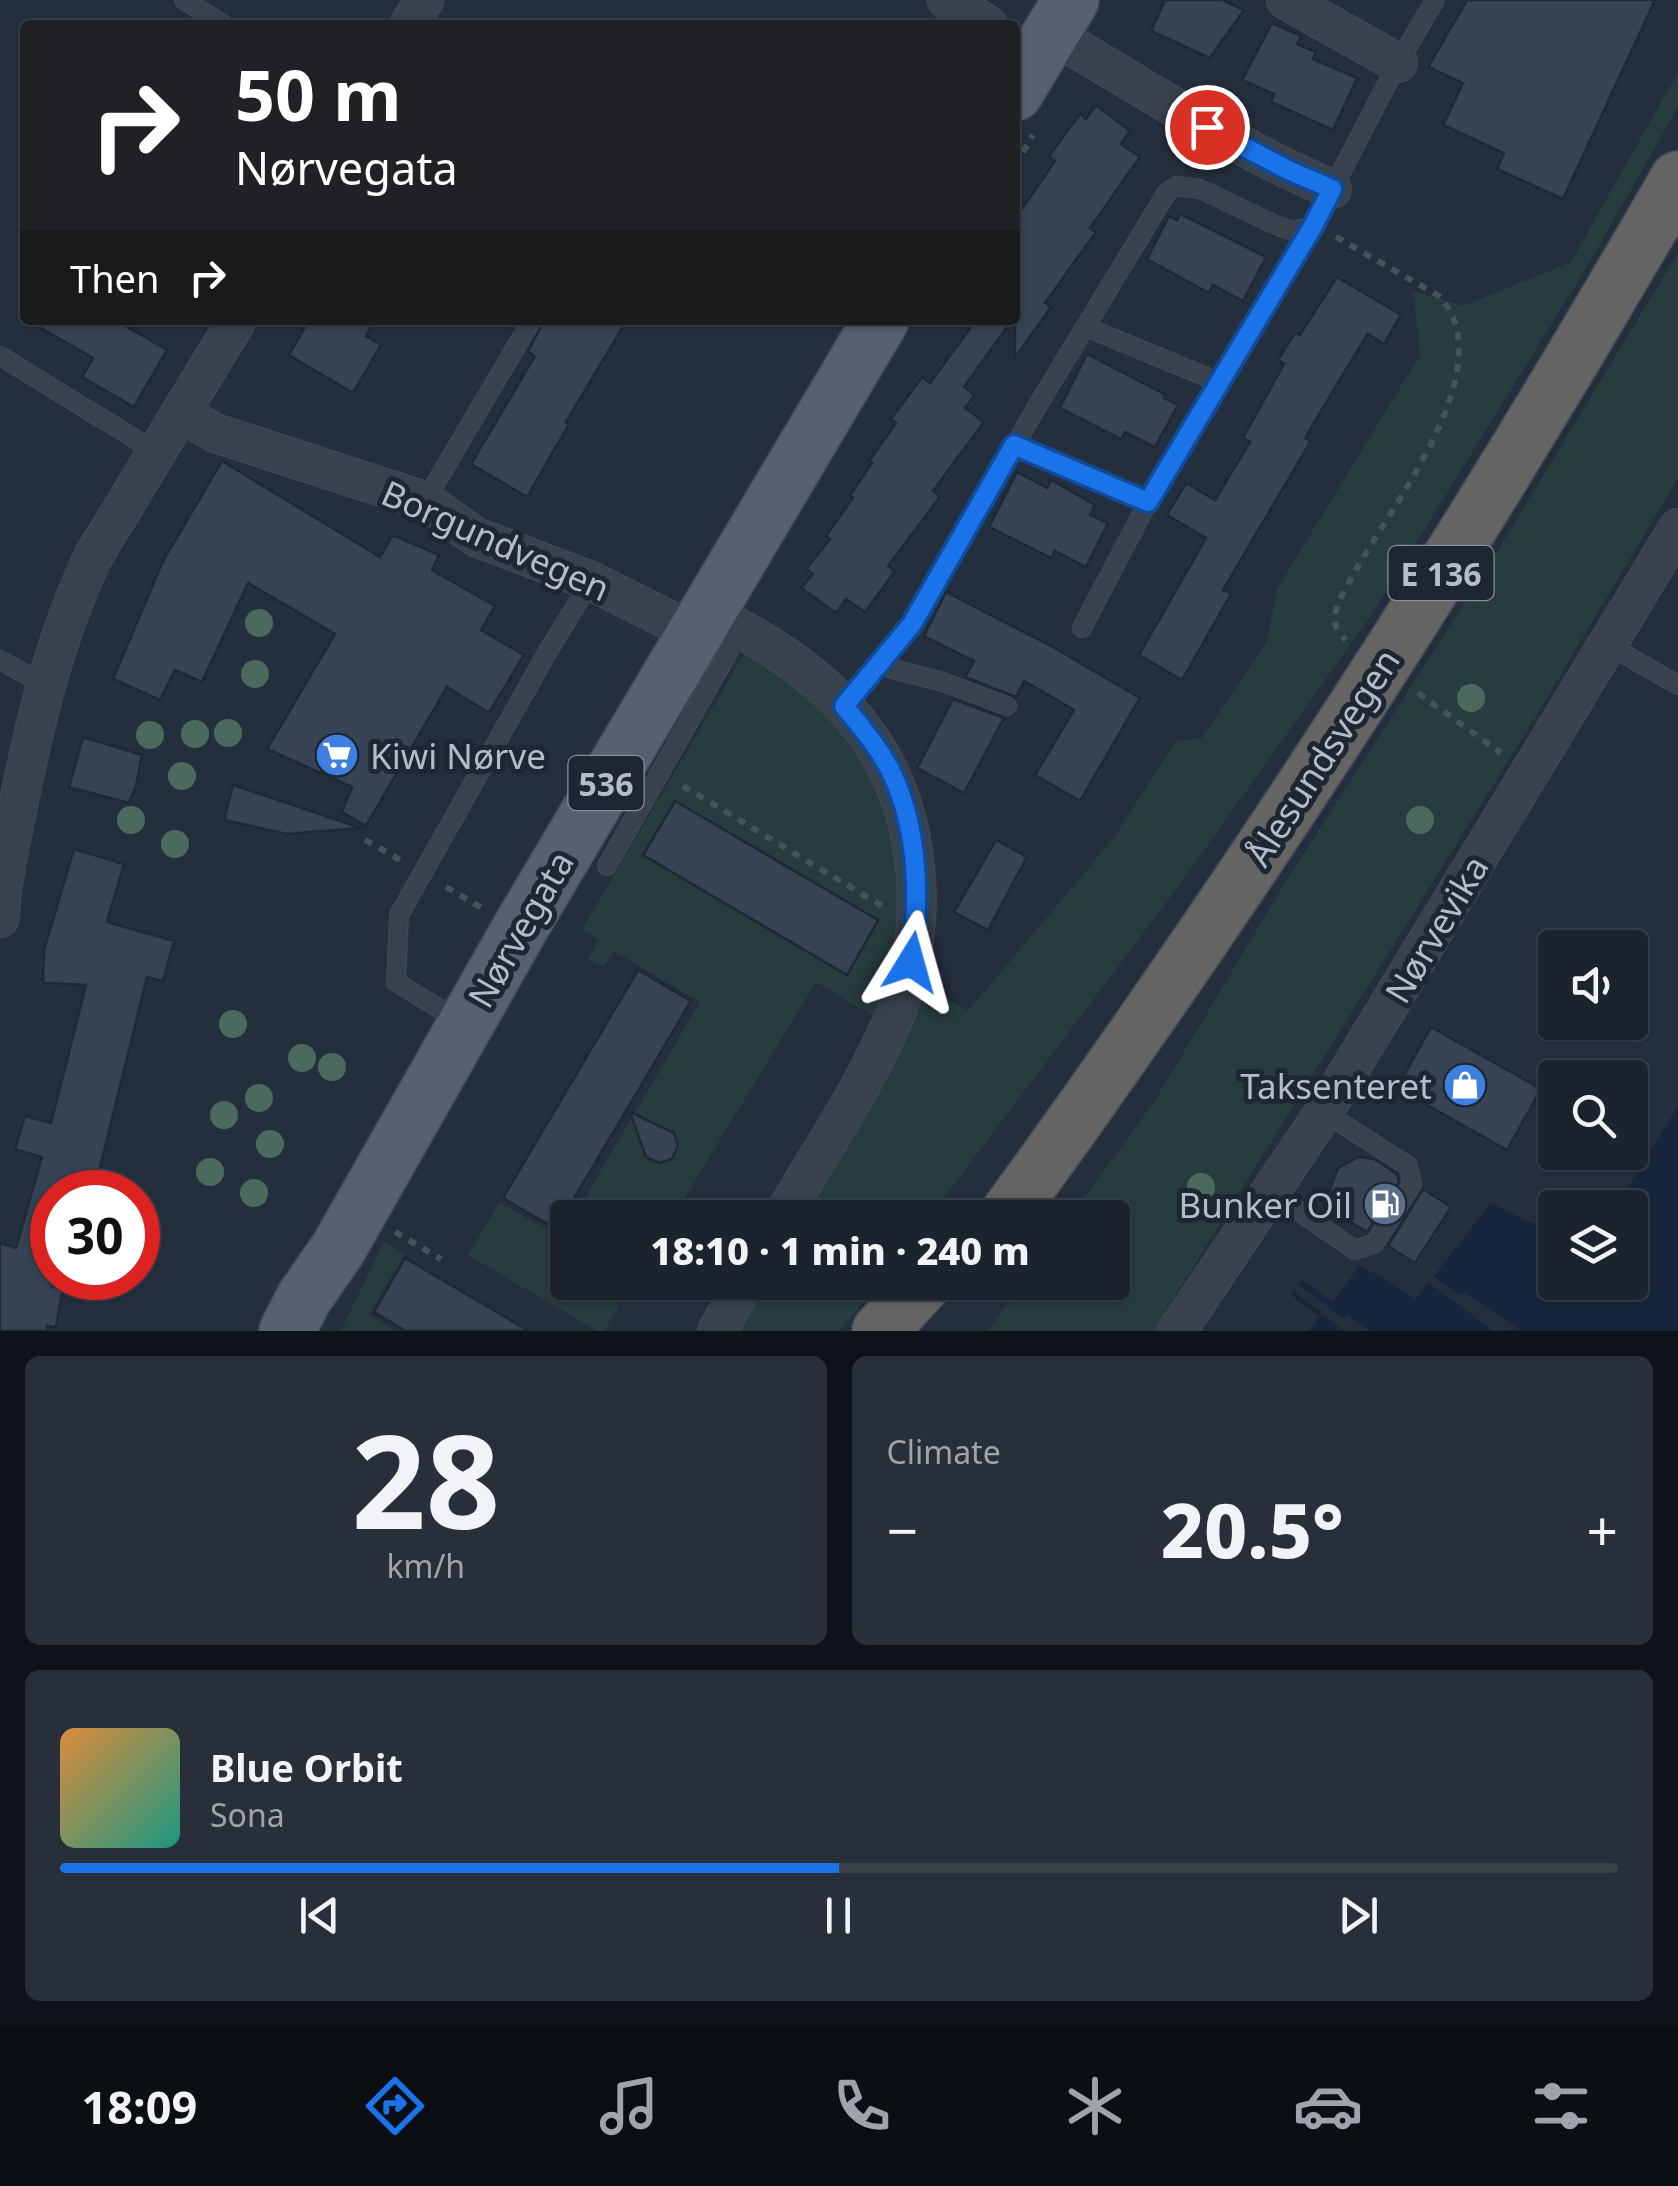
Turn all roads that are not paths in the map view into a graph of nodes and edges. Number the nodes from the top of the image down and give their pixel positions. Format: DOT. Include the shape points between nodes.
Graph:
graph roads {
  1 [pos="184,0"];
  2 [pos="947,0"];
  3 [pos="1286,0"];
  4 [pos="1436,0"];
  5 [pos="1060,17"];
  6 [pos="216,20"];
  7 [pos="980,20"];
  8 [pos="1398,62"];
  9 [pos="1020,85"];
  10 [pos="1678,179"];
  11 [pos="1332,189"];
  12 [pos="1313,226"];
  13 [pos="234,325"];
  14 [pos="529,325"];
  15 [pos="878,325"];
  16 [pos="1086,327"];
  17 [pos="0,356"];
  18 [pos="1220,383"];
  19 [pos="182,414"];
  20 [pos="1014,445"];
  21 [pos="158,453"];
  22 [pos="425,501"];
  23 [pos="1148,502"];
  24 [pos="1678,528"];
  25 [pos="591,581"];
  26 [pos="715,625"];
  27 [pos="1082,628"];
  28 [pos="1608,645"];
  29 [pos="0,660"];
  30 [pos="878,665"];
  31 [pos="1678,684"];
  32 [pos="47,686"];
  33 [pos="844,706"];
  34 [pos="1007,706"];
  35 [pos="607,866"];
  36 [pos="0,918"];
  37 [pos="465,1024"];
  38 [pos="1324,1112"];
  39 [pos="1272,1192"];
  40 [pos="793,1200"];
  41 [pos="1018,1200"];
  42 [pos="338,1249"];
  43 [pos="735,1300"];
  44 [pos="908,1300"];
  45 [pos="943,1300"];
  46 [pos="1184,1328"];
  47 [pos="287,1331"];
  48 [pos="308,1331"];
  49 [pos="717,1331"];
  50 [pos="880,1331"];
  51 [pos="920,1331"];
  1 -- 6 [label="lane"];
  2 -- 7 [label="street"];
  3 -- 8 [label="street"];
  4 -- 8 [label="lane"];
  5 -- 9 [label="main road"];
  5 -- 11 [label="street" via="1207,127"];
  8 -- 11 [label="lane"];
  10 -- 41 [label="highway, Ålesundsvegen / E 136" via="1363,697"];
  11 -- 12 [label="lane"];
  12 -- 16 [label="lane" via="1293,231 1177,186 1158,202"];
  12 -- 18 [label="lane"];
  13 -- 19 [label="street"];
  14 -- 22 [label="lane"];
  15 -- 26 [label="main road, Nørvegata / 536"];
  16 -- 18 [label="lane"];
  16 -- 20 [label="lane"];
  17 -- 21 [label="lane"];
  18 -- 23 [label="lane"];
  19 -- 21 [label="street"];
  19 -- 22 [label="street, Borgundvegen" via="215,433"];
  20 -- 23 [label="lane"];
  20 -- 30 [label="lane" via="912,624"];
  21 -- 32 [label="street" via="93,557"];
  22 -- 25 [label="street, Borgundvegen" via="476,537"];
  23 -- 27 [label="lane"];
  24 -- 28 [label="street, Nørvevika"];
  25 -- 26 [label="street, Borgundvegen"];
  25 -- 37 [label="lane" via="400,915 396,982"];
  26 -- 33 [label="street" via="814,678"];
  26 -- 35 [label="lane" via="660,773"];
  26 -- 37 [label="main road, Nørvegata / 536"];
  28 -- 31 [label="lane"];
  28 -- 38 [label="street, Nørvevika"];
  29 -- 32 [label="lane"];
  30 -- 33 [label="lane"];
  30 -- 34 [label="lane"];
  32 -- 36 [label="street"];
  33 -- 40 [label="street" via="895,780 915,864 918,916 891,1024"];
  37 -- 42 [label="main road, Nørvegata / 536"];
  38 -- 39 [label="street, Nørvevika"];
  38 -- 39 [label="lane" via="1408,1166 1412,1184 1375,1243 1355,1250"];
  39 -- 46 [label="street, Nørvevika"];
  42 -- 47 [label="main road, Nørvegata / 536"];
  42 -- 48 [label="main road, Nørvegata / 536"];
  43 -- 49 [label="street"];
  44 -- 50 [label="highway"];
  45 -- 51 [label="highway"];
}
